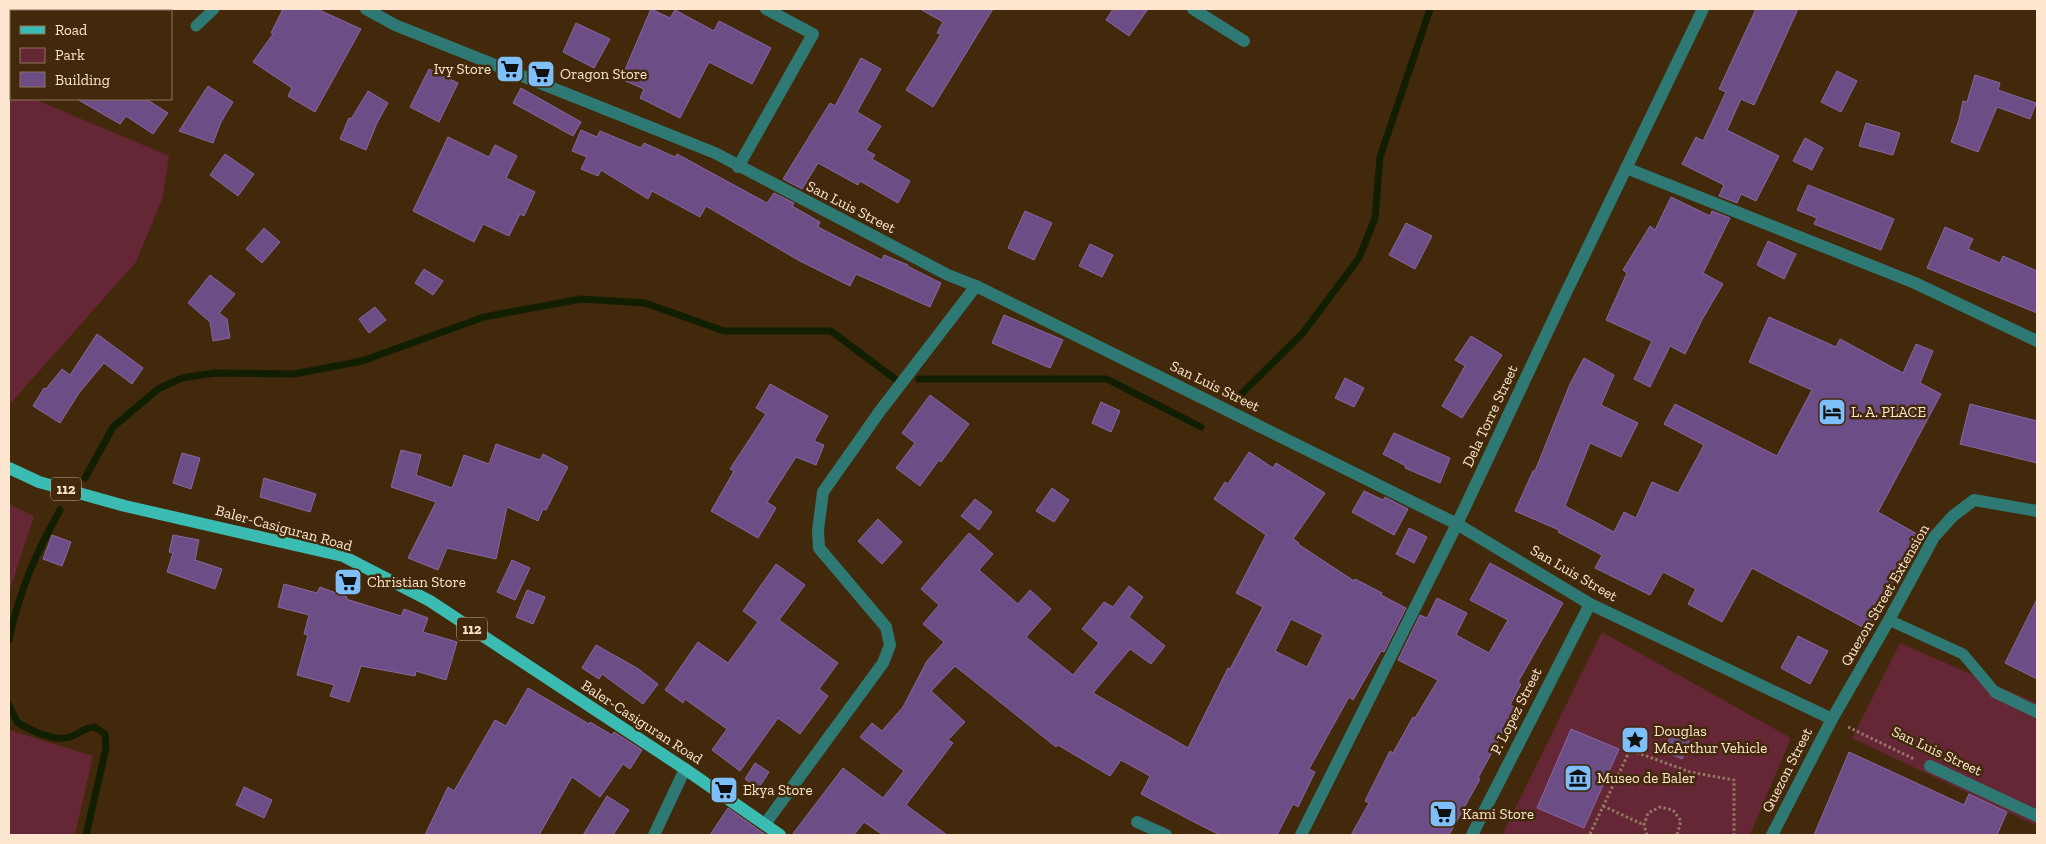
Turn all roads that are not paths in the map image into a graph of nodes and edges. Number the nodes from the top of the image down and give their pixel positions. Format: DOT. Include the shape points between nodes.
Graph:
graph roads {
  1 [pos="214,9"];
  2 [pos="366,9"];
  3 [pos="1193,9"];
  4 [pos="1703,9"];
  5 [pos="770,10"];
  6 [pos="196,26"];
  7 [pos="1244,41"];
  8 [pos="738,167"];
  9 [pos="1626,168"];
  10 [pos="976,286"];
  11 [pos="2037,341"];
  12 [pos="9,468"];
  13 [pos="2037,511"];
  14 [pos="1457,524"];
  15 [pos="1590,604"];
  16 [pos="1889,620"];
  17 [pos="1995,692"];
  18 [pos="2037,712"];
  19 [pos="1832,719"];
  20 [pos="1930,766"];
  21 [pos="685,769"];
  22 [pos="2037,816"];
  23 [pos="1137,822"];
  24 [pos="765,824"];
  25 [pos="654,835"];
  26 [pos="780,835"];
  27 [pos="1166,835"];
  28 [pos="1301,835"];
  29 [pos="1472,835"];
  30 [pos="1772,835"];
  1 -- 6 [label="lane"];
  2 -- 8 [label="street, San Luis Street" via="395,25 715,153"];
  3 -- 7 [label="street"];
  4 -- 9 [label="street, Dela Torre Street"];
  5 -- 8 [label="street" via="813,34"];
  8 -- 10 [label="street, San Luis Street" via="948,275"];
  9 -- 11 [label="street" via="1915,283"];
  9 -- 14 [label="street, Dela Torre Street"];
  10 -- 14 [label="street, San Luis Street"];
  10 -- 24 [label="street" via="823,492 819,548 886,627 890,645 883,663"];
  12 -- 21 [label="main road, Baler-Casiguran Road / 112" via="39,482 125,506 343,556 430,601"];
  13 -- 16 [label="street, Quezon Street Extension" via="1974,500 1953,516 1934,537"];
  14 -- 15 [label="street, San Luis Street"];
  14 -- 28 [label="street, Dela Torre Street"];
  15 -- 19 [label="street, San Luis Street"];
  15 -- 29 [label="street, P. Lopez Street"];
  16 -- 17 [label="lane" via="1963,654"];
  16 -- 19 [label="street, Quezon Street Extension"];
  17 -- 18 [label="street"];
  19 -- 30 [label="street, Quezon Street"];
  20 -- 22 [label="street, San Luis Street"];
  21 -- 24 [label="main road, Baler-Casiguran Road / 112"];
  21 -- 25 [label="street"];
  23 -- 27 [label="street"];
  24 -- 26 [label="main road, Baler-Casiguran Road / 112"];
}
